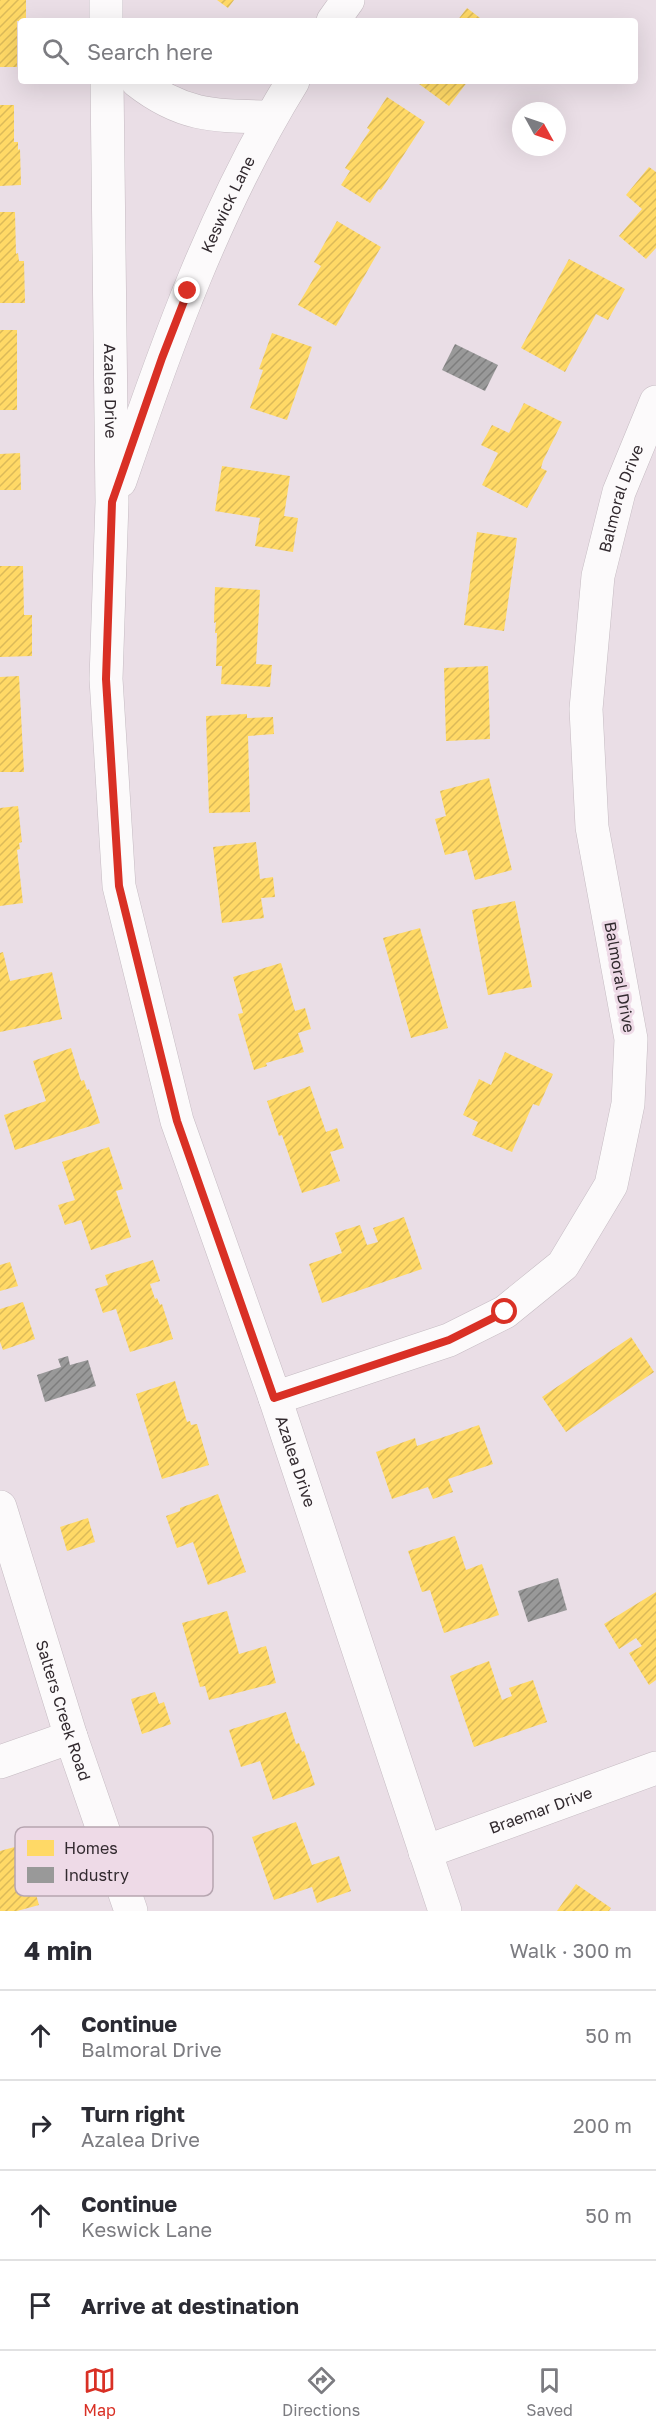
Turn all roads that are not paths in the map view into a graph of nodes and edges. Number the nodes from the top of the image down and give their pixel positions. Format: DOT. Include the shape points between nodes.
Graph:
graph roads {
  1 [pos="106,0"];
  2 [pos="348,0"];
  3 [pos="106,18"];
  4 [pos="335,18"];
  5 [pos="107,84"];
  6 [pos="141,84"];
  7 [pos="292,84"];
  8 [pos="271,117"];
  9 [pos="656,402"];
  10 [pos="112,502"];
  11 [pos="274,1398"];
  12 [pos="0,1508"];
  13 [pos="71,1737"];
  14 [pos="0,1762"];
  15 [pos="656,1768"];
  16 [pos="102,1827"];
  17 [pos="425,1852"];
  18 [pos="125,1896"];
  19 [pos="130,1911"];
  20 [pos="445,1911"];
  1 -- 3 [label="street"];
  2 -- 4 [label="street"];
  5 -- 10 [label="street, Azalea Drive"];
  6 -- 8 [label="street" via="187,110 207,115"];
  7 -- 8 [label="street, Keswick Lane"];
  8 -- 10 [label="street, Keswick Lane" via="240,175 188,291"];
  9 -- 11 [label="street, Balmoral Drive" via="619,492 598,576 586,709 592,827 631,1039 628,1104 611,1185 562,1265 505,1312 449,1340"];
  10 -- 11 [label="street, Azalea Drive" via="106,679 119,886 177,1121"];
  11 -- 17 [label="street, Azalea Drive"];
  12 -- 13 [label="street, Salters Creek Road"];
  13 -- 14 [label="street"];
  13 -- 16 [label="street, Salters Creek Road"];
  15 -- 17 [label="street, Braemar Drive"];
  17 -- 20 [label="street, Azalea Drive"];
  18 -- 19 [label="street, Salters Creek Road"];
}
